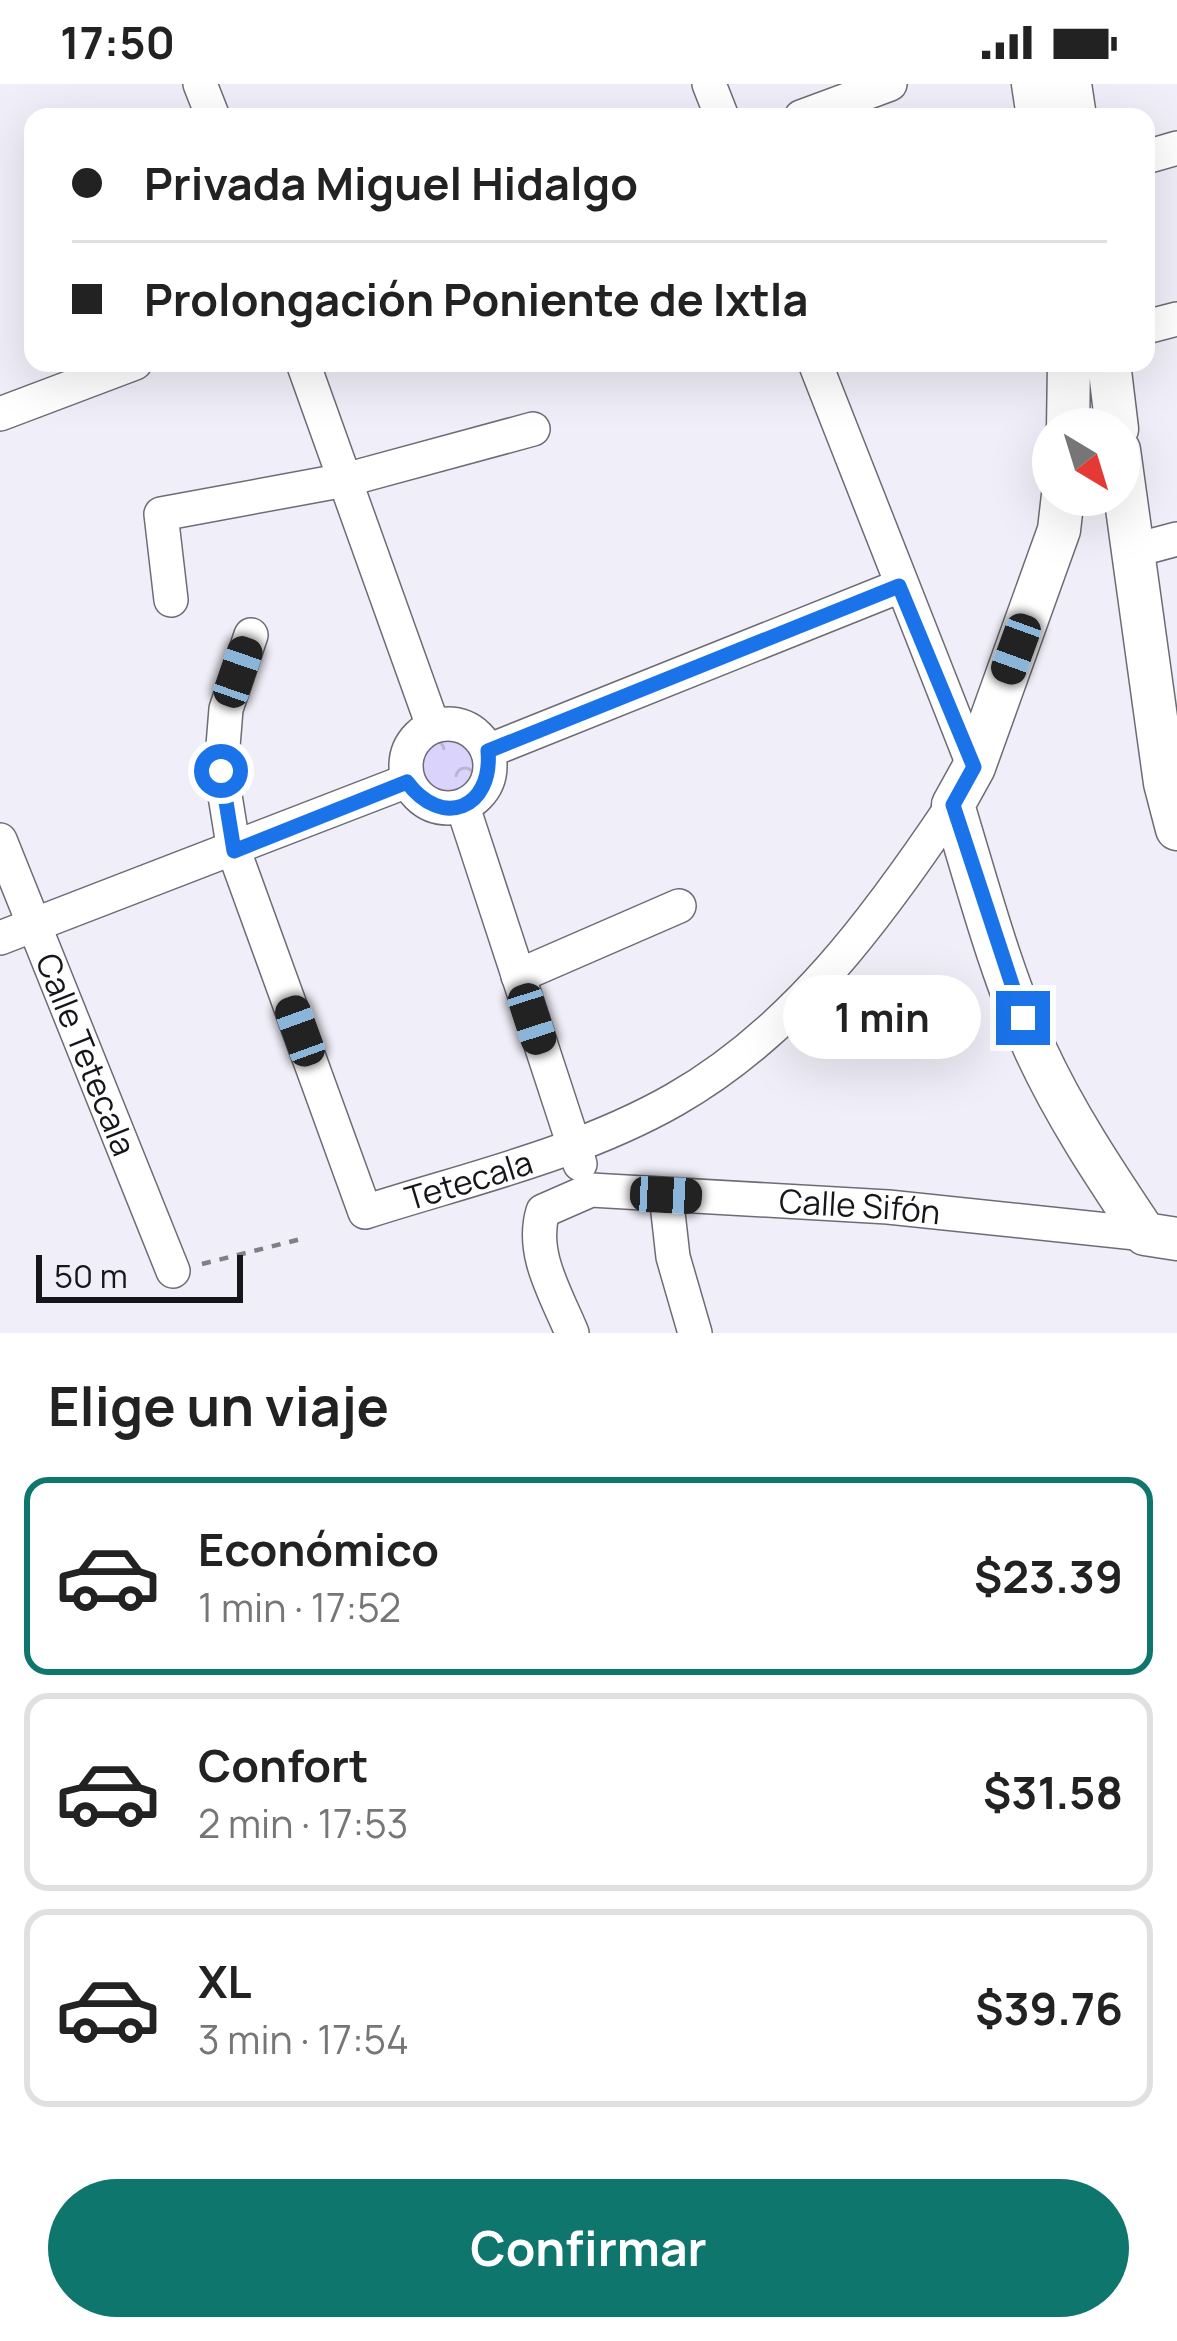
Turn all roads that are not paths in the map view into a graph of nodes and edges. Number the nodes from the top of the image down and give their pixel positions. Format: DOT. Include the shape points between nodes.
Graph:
graph roads {
  1 [pos="890,84"];
  2 [pos="825,108"];
  3 [pos="111,372"];
  4 [pos="307,372"];
  5 [pos="818,372"];
  6 [pos="1069,372"];
  7 [pos="1110,372"];
  8 [pos="1068,408"];
  9 [pos="1114,408"];
  10 [pos="0,414"];
  11 [pos="533,429"];
  12 [pos="345,480"];
  13 [pos="1060,516"];
  14 [pos="1089,516"];
  15 [pos="1127,516"];
  16 [pos="1130,538"];
  17 [pos="1177,539"];
  18 [pos="899,586"];
  19 [pos="171,600"];
  20 [pos="250,635"];
  21 [pos="433,726"];
  22 [pos="488,751"];
  23 [pos="974,767"];
  24 [pos="407,782"];
  25 [pos="953,805"];
  26 [pos="463,807"];
  27 [pos="1177,829"];
  28 [pos="0,840"];
  29 [pos="234,851"];
  30 [pos="679,906"];
  31 [pos="38,926"];
  32 [pos="0,938"];
  33 [pos="518,976"];
  34 [pos="572,1147"];
  35 [pos="591,1190"];
  36 [pos="666,1195"];
  37 [pos="1161,1236"];
  38 [pos="173,1271"];
  39 [pos="572,1333"];
  40 [pos="695,1333"];
  1 -- 2 [label="street"];
  3 -- 10 [label="street"];
  4 -- 12 [label="street"];
  5 -- 18 [label="street"];
  6 -- 8 [label="street"];
  7 -- 9 [label="street"];
  11 -- 12 [label="street"];
  12 -- 19 [label="street" via="160,514"];
  12 -- 21 [label="street"];
  13 -- 23 [label="street"];
  14 -- 16 [label="street"];
  15 -- 16 [label="street"];
  16 -- 17 [label="street"];
  16 -- 27 [label="street"];
  18 -- 22 [label="street"];
  18 -- 23 [label="street"];
  20 -- 29 [label="street" via="226,709 221,771"];
  21 -- 22 [label="street" via="476,733"];
  21 -- 24 [label="street" via="405,759"];
  22 -- 26 [label="street" via="481,794"];
  23 -- 25 [label="street"];
  24 -- 26 [label="street" via="420,800"];
  24 -- 29 [label="street"];
  25 -- 34 [label="street, Tetecala" via="855,942 733,1062 672,1101"];
  25 -- 37 [label="street" via="1036,1050 1080,1138"];
  26 -- 33 [label="street"];
  28 -- 31 [label="street, Calle Tetecala"];
  29 -- 31 [label="street"];
  29 -- 34 [label="street, Tetecala" via="365,1212"];
  30 -- 33 [label="street"];
  31 -- 32 [label="street"];
  31 -- 38 [label="street, Calle Tetecala"];
  33 -- 34 [label="street"];
  34 -- 35 [label="street"];
  35 -- 36 [label="street, Calle Sifón"];
  35 -- 39 [label="street, Calle Sifón" via="543,1210 539,1252"];
  36 -- 37 [label="street, Calle Sifón" via="888,1207"];
  36 -- 40 [label="street"];
}
